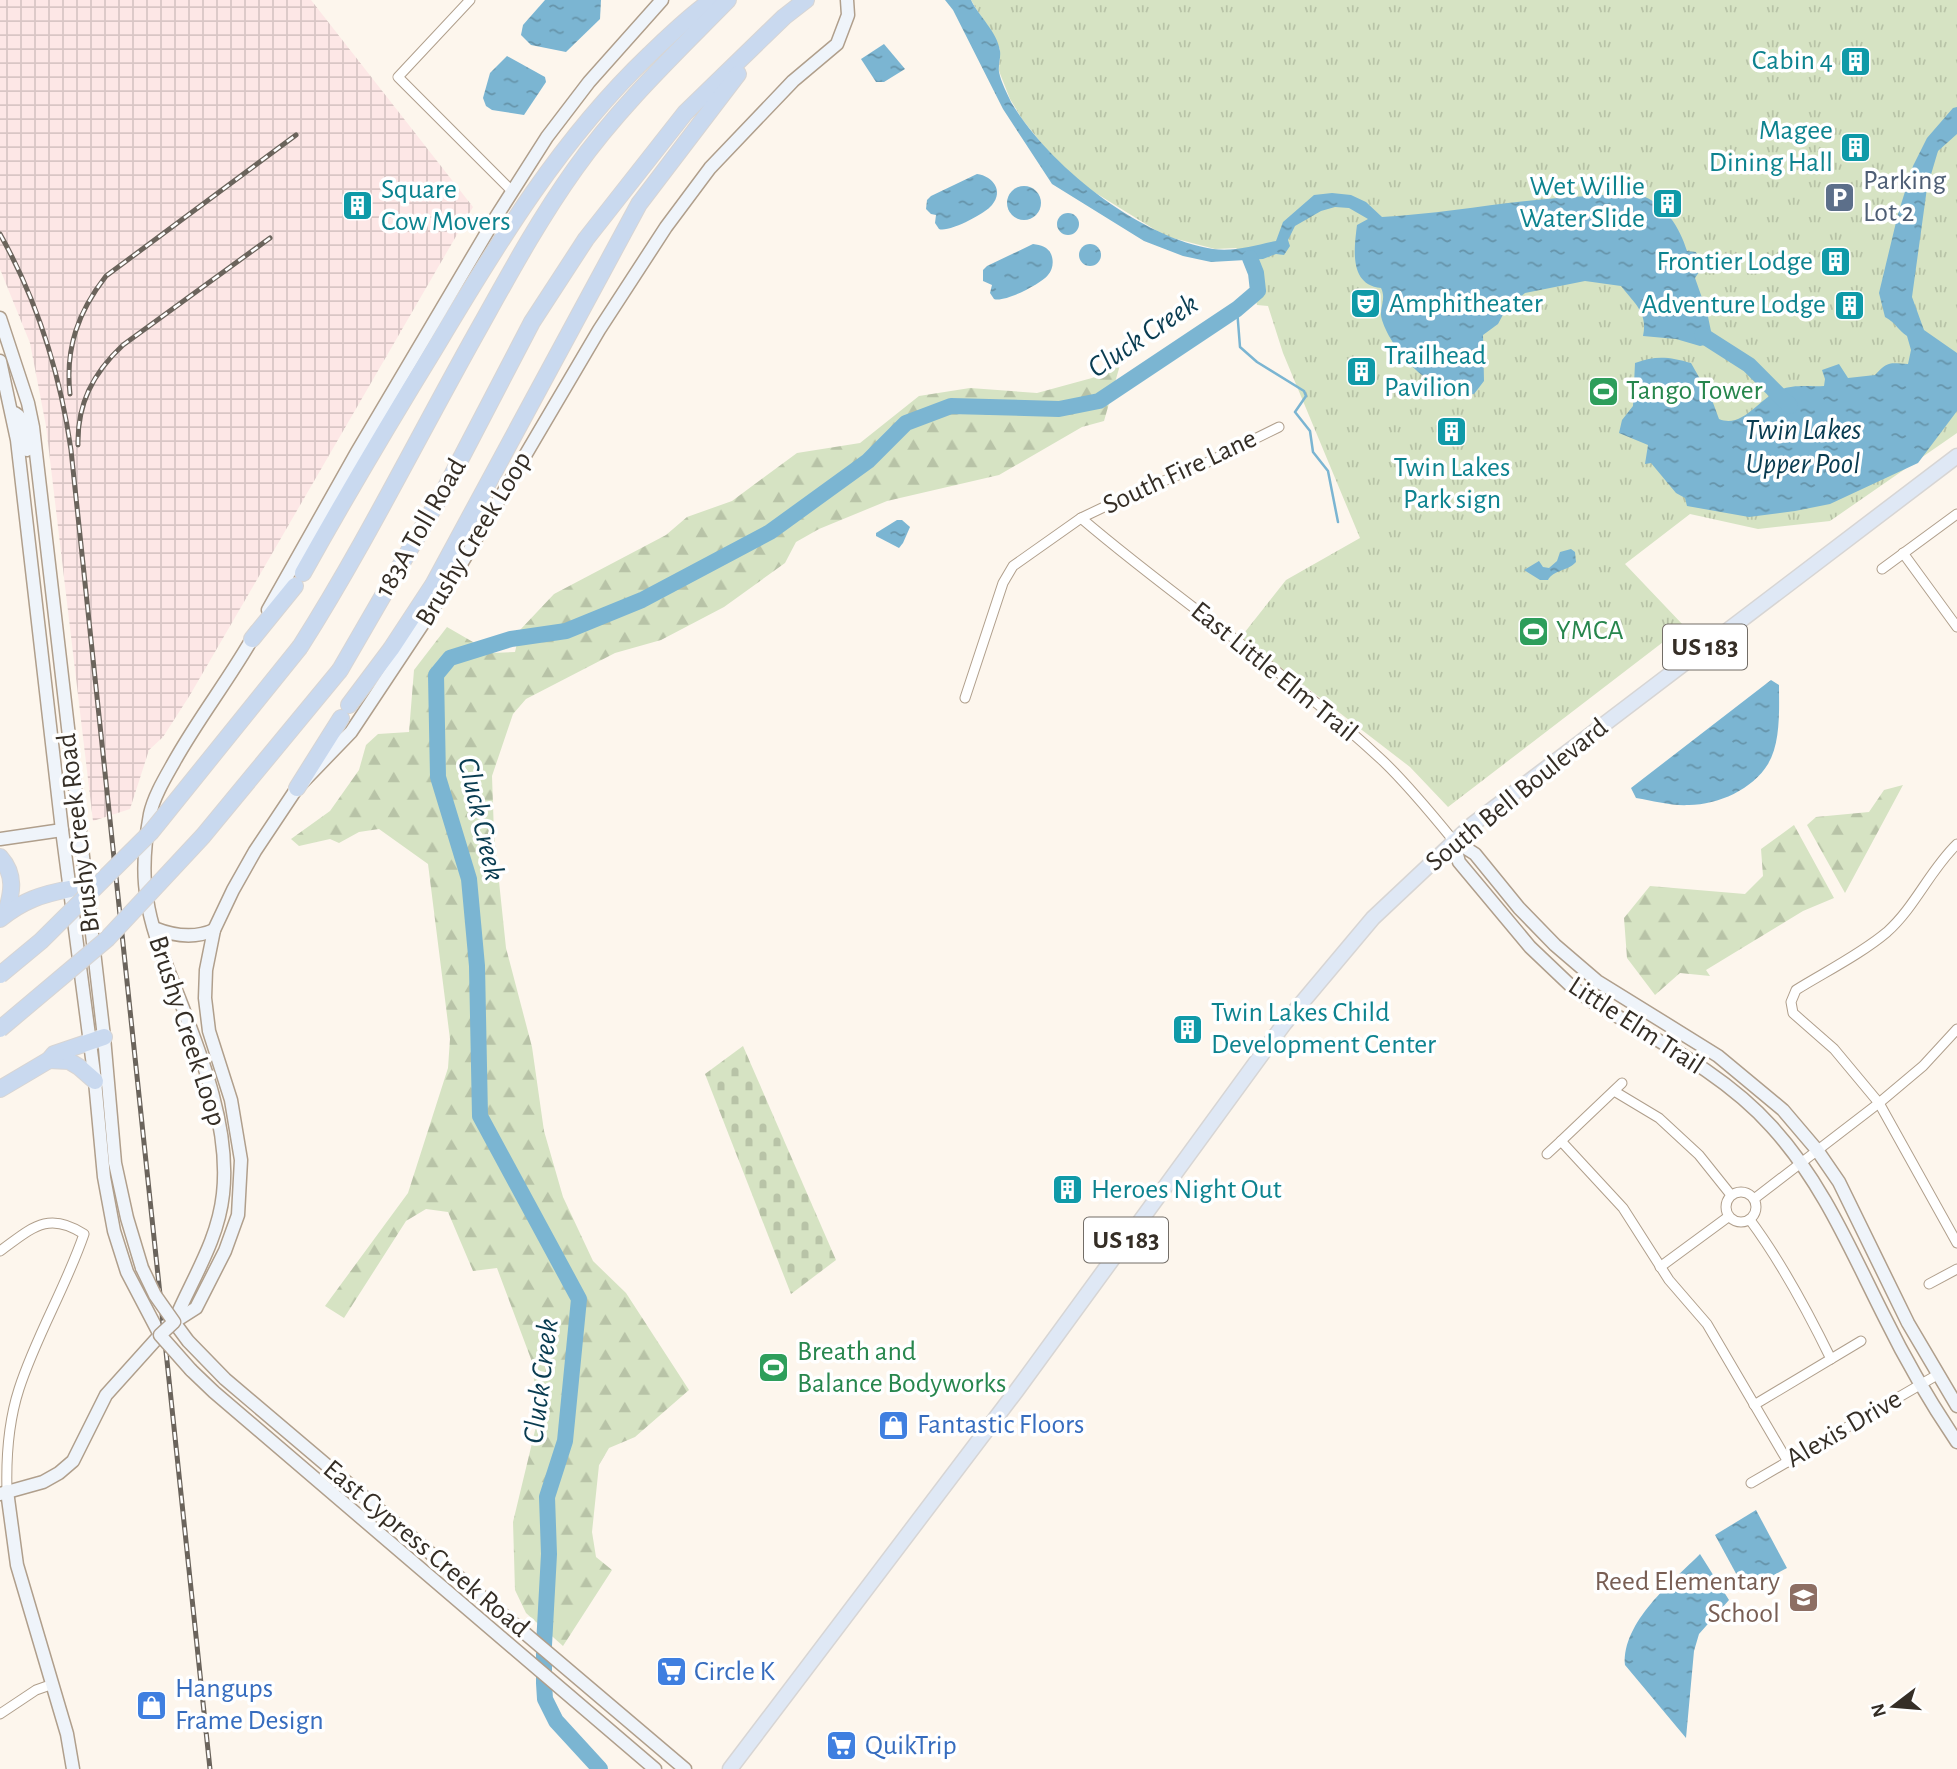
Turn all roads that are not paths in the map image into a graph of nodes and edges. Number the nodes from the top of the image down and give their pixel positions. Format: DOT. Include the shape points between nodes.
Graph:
graph roads {
  1 [pos="470,0"];
  2 [pos="662,0"];
  3 [pos="712,0"];
  4 [pos="728,0"];
  5 [pos="806,0"];
  6 [pos="846,0"];
  7 [pos="784,17"];
  8 [pos="512,191"];
  9 [pos="0,318"];
  10 [pos="0,361"];
  11 [pos="12,412"];
  12 [pos="1279,427"];
  13 [pos="1957,456"];
  14 [pos="1957,514"];
  15 [pos="1081,518"];
  16 [pos="1903,553"];
  17 [pos="1882,569"];
  18 [pos="1957,627"];
  19 [pos="252,639"];
  20 [pos="61,677"];
  21 [pos="965,698"];
  22 [pos="297,788"];
  23 [pos="76,804"];
  24 [pos="62,830"];
  25 [pos="0,839"];
  26 [pos="1453,840"];
  27 [pos="1957,844"];
  28 [pos="0,858"];
  29 [pos="74,889"];
  30 [pos="3,916"];
  31 [pos="154,928"];
  32 [pos="214,930"];
  33 [pos="93,950"];
  34 [pos="0,975"];
  35 [pos="0,1029"];
  36 [pos="1957,1029"];
  37 [pos="97,1039"];
  38 [pos="49,1060"];
  39 [pos="95,1081"];
  40 [pos="1622,1083"];
  41 [pos="0,1089"];
  42 [pos="1614,1091"];
  43 [pos="1879,1103"];
  44 [pos="1561,1141"];
  45 [pos="1818,1150"];
  46 [pos="1546,1154"];
  47 [pos="1801,1162"];
  48 [pos="1731,1195"];
  49 [pos="1754,1199"];
  50 [pos="1728,1217"];
  51 [pos="1749,1220"];
  52 [pos="1957,1243"];
  53 [pos="0,1251"];
  54 [pos="1660,1266"];
  55 [pos="1957,1269"];
  56 [pos="1929,1284"];
  57 [pos="179,1319"];
  58 [pos="155,1340"];
  59 [pos="1861,1341"];
  60 [pos="1831,1359"];
  61 [pos="1937,1375"];
  62 [pos="1919,1385"];
  63 [pos="1754,1405"];
  64 [pos="1957,1406"];
  65 [pos="1957,1442"];
  66 [pos="1788,1462"];
  67 [pos="1751,1483"];
  68 [pos="3,1493"];
  69 [pos="439,1561"];
  70 [pos="425,1572"];
  71 [pos="53,1684"];
  72 [pos="0,1714"];
  73 [pos="73,1769"];
  74 [pos="655,1769"];
  75 [pos="685,1769"];
  76 [pos="730,1769"];
  1 -- 8 [label="street" via="398,77"];
  2 -- 8 [label="main road, Brushy Creek Loop" via="589,82"];
  3 -- 19 [label="highway" via="619,84 523,205 299,579"];
  4 -- 34 [label="highway, 183A Toll Road, bridge" via="643,85 576,167 528,240 342,580 300,647 151,832 41,941"];
  5 -- 7 [label="highway, 183A Toll Road"];
  6 -- 22 [label="main road, Brushy Creek Loop" via="848,15 837,44 793,81 710,167 666,227 599,330 450,583 351,732"];
  7 -- 22 [label="highway" via="639,204 433,585"];
  7 -- 35 [label="highway, 183A Toll Road, bridge" via="685,113 586,239 533,322 447,485 340,670 203,836 107,939"];
  8 -- 19 [label="main road, Brushy Creek Loop"];
  9 -- 20 [label="main road, Brushy Creek Road" via="33,426"];
  10 -- 11 [label="main road, Brushy Creek Road"];
  11 -- 20 [label="main road" via="22,418 24,428 48,652"];
  11 -- 24 [label="main road, Brushy Creek Road"];
  12 -- 15 [label="street, South Fire Lane"];
  13 -- 26 [label="main road, South Bell Boulevard / US 183"];
  14 -- 16 [label="street"];
  15 -- 21 [label="street, South Fire Lane" via="1013,566 1003,583"];
  15 -- 26 [label="street, East Little Elm Trail" via="1381,760"];
  16 -- 17 [label="street"];
  16 -- 18 [label="street"];
  19 -- 31 [label="main road, Brushy Creek Loop" via="194,725 150,813 145,870"];
  20 -- 23 [label="main road, Brushy Creek Road"];
  22 -- 32 [label="main road, Brushy Creek Loop" via="255,851"];
  23 -- 24 [label="main road"];
  23 -- 33 [label="main road, Brushy Creek Road"];
  24 -- 25 [label="main road"];
  24 -- 29 [label="main road, Brushy Creek Road"];
  26 -- 45 [label="main road, Little Elm Trail" via="1475,854 1518,908 1597,981 1740,1072 1783,1110"];
  26 -- 47 [label="main road, Little Elm Trail" via="1459,862 1530,947 1571,986 1725,1084 1770,1125"];
  26 -- 76 [label="main road, South Bell Boulevard / US 183" via="1373,918 1284,1024 1017,1390"];
  27 -- 43 [label="street" via="1886,933 1796,990 1791,1002 1793,1013 1834,1049"];
  28 -- 30 [label="highway" via="7,865 12,888"];
  29 -- 30 [label="highway" via="34,897"];
  29 -- 33 [label="main road"];
  29 -- 37 [label="main road, Brushy Creek Road"];
  31 -- 32 [label="main road" via="183,936"];
  31 -- 57 [label="main road, Brushy Creek Loop" via="207,1080 224,1154 223,1196 212,1243 183,1300"];
  32 -- 57 [label="main road, Brushy Creek Loop" via="205,998 241,1160 238,1215 214,1277 196,1308"];
  33 -- 37 [label="main road, Brushy Creek Road"];
  36 -- 43 [label="street"];
  37 -- 38 [label="highway"];
  37 -- 39 [label="main road, Brushy Creek Road"];
  37 -- 57 [label="main road, Brushy Creek Road, bridge" via="127,1218 155,1295"];
  38 -- 39 [label="highway" via="69,1061"];
  38 -- 41 [label="highway"];
  39 -- 58 [label="main road, Brushy Creek Road" via="114,1231"];
  40 -- 42 [label="street"];
  42 -- 44 [label="street"];
  42 -- 48 [label="street" via="1660,1118 1699,1155"];
  43 -- 45 [label="street"];
  43 -- 52 [label="street"];
  44 -- 46 [label="street"];
  44 -- 54 [label="street" via="1623,1208"];
  45 -- 47 [label="street"];
  45 -- 61 [label="main road, Little Elm Trail" via="1839,1182"];
  47 -- 49 [label="street"];
  47 -- 62 [label="main road, Little Elm Trail" via="1828,1203"];
  48 -- 49 [label="street" via="1746,1192"];
  48 -- 50 [label="street" via="1725,1208"];
  49 -- 51 [label="street" via="1756,1208"];
  50 -- 51 [label="street"];
  50 -- 54 [label="street"];
  51 -- 60 [label="street" via="1800,1297"];
  53 -- 68 [label="street" via="25,1233 56,1221 84,1234 18,1392"];
  54 -- 63 [label="street" via="1707,1324"];
  55 -- 56 [label="street"];
  57 -- 58 [label="main road, bridge"];
  57 -- 69 [label="main road, East Cypress Creek Road" via="188,1341 225,1379"];
  58 -- 68 [label="main road" via="106,1395 73,1461 43,1482"];
  58 -- 70 [label="main road, East Cypress Creek Road, bridge"];
  59 -- 60 [label="street"];
  60 -- 63 [label="street"];
  61 -- 62 [label="street, Alexis Drive"];
  61 -- 64 [label="main road, Little Elm Trail"];
  62 -- 65 [label="main road, Little Elm Trail"];
  62 -- 66 [label="street, Alexis Drive"];
  63 -- 66 [label="street"];
  66 -- 67 [label="street, Alexis Drive"];
  68 -- 71 [label="main road" via="17,1565"];
  69 -- 70 [label="main road"];
  69 -- 75 [label="main road, East Cypress Creek Road"];
  70 -- 74 [label="main road, East Cypress Creek Road"];
  71 -- 72 [label="street"];
  71 -- 73 [label="main road"];
}
